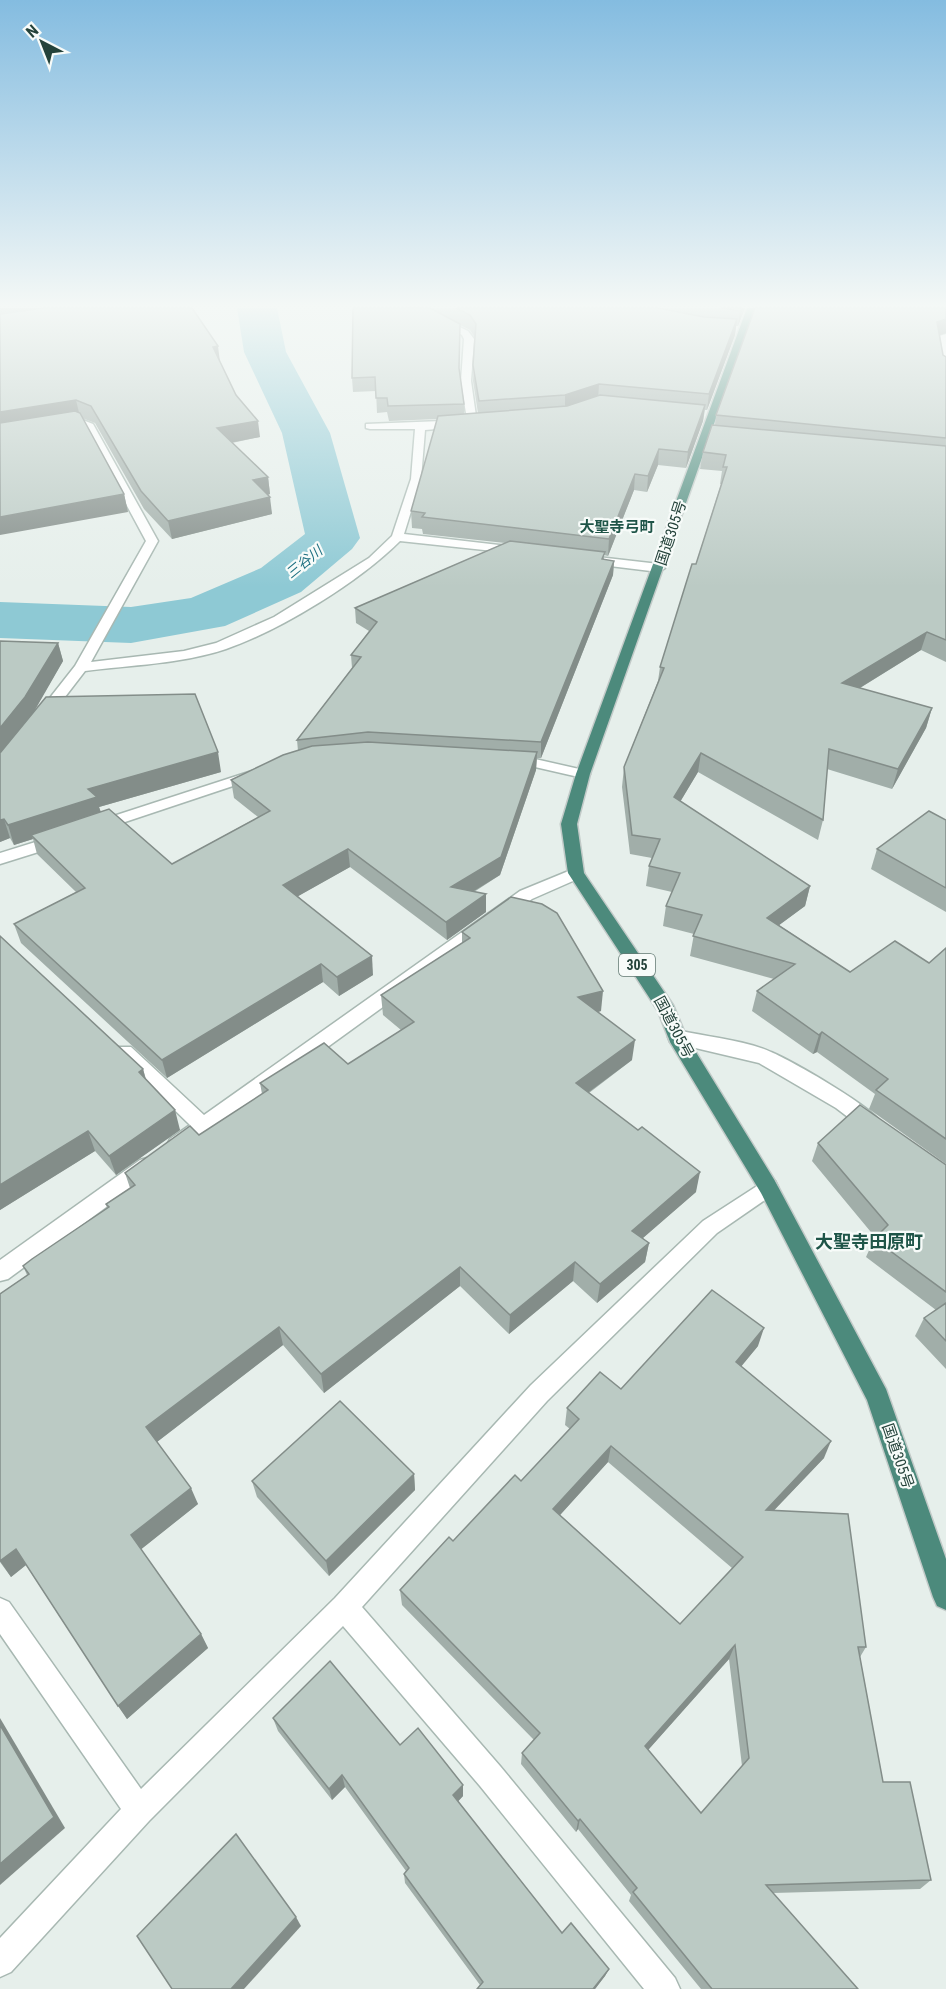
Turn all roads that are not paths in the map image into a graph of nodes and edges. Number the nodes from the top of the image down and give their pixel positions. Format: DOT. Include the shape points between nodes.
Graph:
graph roads {
  1 [pos="469,401"];
  2 [pos="711,401"];
  3 [pos="484,422"];
  4 [pos="472,423"];
  5 [pos="370,426"];
  6 [pos="46,427"];
  7 [pos="420,427"];
  8 [pos="397,537"];
  9 [pos="534,553"];
  10 [pos="579,559"];
  11 [pos="659,568"];
  12 [pos="83,663"];
  13 [pos="34,728"];
  14 [pos="500,761"];
  15 [pos="267,771"];
  16 [pos="583,774"];
  17 [pos="0,858"];
  18 [pos="576,873"];
  19 [pos="677,1037"];
  20 [pos="110,1039"];
  21 [pos="204,1126"];
  22 [pos="890,1137"];
  23 [pos="768,1187"];
  24 [pos="0,1272"];
  25 [pos="946,1598"];
  26 [pos="344,1607"];
  27 [pos="0,1611"];
  28 [pos="139,1811"];
  29 [pos="0,1961"];
  30 [pos="664,1989"];
  1 -- 4 [label="street"];
  2 -- 11 [label="highway, 国道305号 / 305" via="705,416 709,436"];
  3 -- 4 [label="street"];
  4 -- 7 [label="street"];
  5 -- 7 [label="street"];
  6 -- 12 [label="street" via="80,422 89,426 152,541"];
  7 -- 8 [label="street" via="416,479"];
  8 -- 9 [label="street"];
  8 -- 12 [label="street" via="373,561 252,634 184,655"];
  10 -- 11 [label="street"];
  11 -- 16 [label="highway, 国道305号 / 305"];
  12 -- 13 [label="street"];
  14 -- 16 [label="street" via="536,763"];
  15 -- 17 [label="street"];
  16 -- 18 [label="highway, 国道305号 / 305" via="569,824"];
  18 -- 19 [label="highway, 国道305号 / 305" via="667,1010"];
  18 -- 21 [label="street" via="526,896"];
  19 -- 22 [label="street" via="764,1057 843,1103"];
  19 -- 23 [label="highway, 国道305号 / 305"];
  20 -- 21 [label="street"];
  21 -- 24 [label="street"];
  23 -- 25 [label="highway, 国道305号 / 305" via="878,1397"];
  23 -- 26 [label="street" via="710,1227 539,1393"];
  26 -- 28 [label="street"];
  26 -- 30 [label="street"];
  27 -- 28 [label="street"];
  28 -- 29 [label="street"];
}
